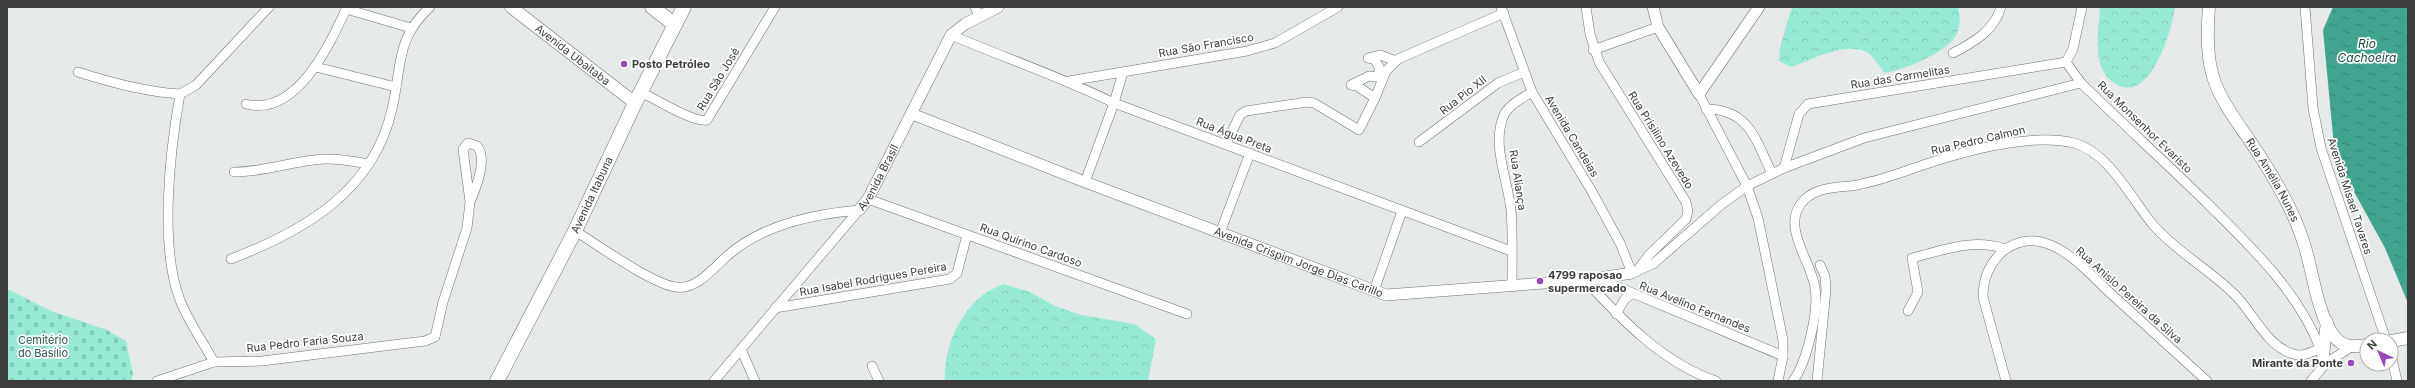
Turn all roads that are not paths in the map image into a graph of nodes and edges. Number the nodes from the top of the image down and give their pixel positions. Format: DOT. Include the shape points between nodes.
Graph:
graph roads {
  1 [pos="269,7"];
  2 [pos="430,7"];
  3 [pos="511,7"];
  4 [pos="652,7"];
  5 [pos="775,7"];
  6 [pos="998,7"];
  7 [pos="1338,7"];
  8 [pos="1586,7"];
  9 [pos="1653,7"];
  10 [pos="1758,7"];
  11 [pos="2001,7"];
  12 [pos="2082,7"];
  13 [pos="2210,7"];
  14 [pos="2305,7"];
  15 [pos="347,8"];
  16 [pos="680,9"];
  17 [pos="1502,10"];
  18 [pos="977,12"];
  19 [pos="675,25"];
  20 [pos="1658,27"];
  21 [pos="411,28"];
  22 [pos="951,35"];
  23 [pos="1593,50"];
  24 [pos="1953,54"];
  25 [pos="1396,61"];
  26 [pos="2066,62"];
  27 [pos="316,67"];
  28 [pos="78,72"];
  29 [pos="1123,72"];
  30 [pos="1524,72"];
  31 [pos="1069,81"];
  32 [pos="2081,83"];
  33 [pos="396,88"];
  34 [pos="1532,92"];
  35 [pos="180,94"];
  36 [pos="1700,94"];
  37 [pos="638,97"];
  38 [pos="1375,98"];
  39 [pos="1114,103"];
  40 [pos="246,104"];
  41 [pos="1706,109"];
  42 [pos="912,114"];
  43 [pos="1420,142"];
  44 [pos="1226,144"];
  45 [pos="1250,153"];
  46 [pos="369,164"];
  47 [pos="1784,168"];
  48 [pos="234,172"];
  49 [pos="1772,174"];
  50 [pos="1085,182"];
  51 [pos="1747,186"];
  52 [pos="868,200"];
  53 [pos="470,202"];
  54 [pos="859,210"];
  55 [pos="1402,211"];
  56 [pos="575,231"];
  57 [pos="1220,233"];
  58 [pos="967,235"];
  59 [pos="2005,249"];
  60 [pos="1512,251"];
  61 [pos="231,259"];
  62 [pos="1820,265"];
  63 [pos="1634,272"];
  64 [pos="1599,279"];
  65 [pos="1585,280"];
  66 [pos="1512,286"];
  67 [pos="1374,291"];
  68 [pos="1632,294"];
  69 [pos="775,308"];
  70 [pos="1908,311"];
  71 [pos="1187,314"];
  72 [pos="1616,314"];
  73 [pos="2327,322"];
  74 [pos="2383,332"];
  75 [pos="2359,346"];
  76 [pos="741,349"];
  77 [pos="2323,355"];
  78 [pos="1783,356"];
  79 [pos="214,362"];
  80 [pos="872,366"];
  81 [pos="157,381"];
  82 [pos="497,381"];
  83 [pos="714,381"];
  84 [pos="755,381"];
  85 [pos="879,381"];
  86 [pos="1716,381"];
  87 [pos="1778,381"];
  88 [pos="1793,381"];
  89 [pos="1817,381"];
  90 [pos="2006,381"];
  91 [pos="2207,381"];
  92 [pos="2311,381"];
  1 -- 35 [label="street" via="196,85"];
  2 -- 21 [label="street"];
  3 -- 37 [label="main road, Avenida Ubaitaba"];
  4 -- 19 [label="main road"];
  5 -- 37 [label="street, Rua São José" via="707,120 691,117"];
  6 -- 18 [label="street, Avenida Brasil"];
  7 -- 29 [label="street, Rua São Francisco" via="1274,43 1247,51"];
  8 -- 23 [label="street, Rua Prisilino Azevedo"];
  9 -- 20 [label="street"];
  10 -- 36 [label="street"];
  11 -- 24 [label="street" via="1993,23 1982,36"];
  12 -- 26 [label="street" via="2073,49"];
  13 -- 73 [label="main road, Rua Amélia Nunes" via="2210,61 2216,84 2225,103 2278,186 2292,214 2304,242"];
  14 -- 74 [label="street, Avenida Misael Tavares" via="2313,108 2321,148"];
  15 -- 21 [label="street"];
  15 -- 27 [label="street"];
  16 -- 19 [label="main road, Avenida Itabuna"];
  17 -- 25 [label="street"];
  17 -- 30 [label="street, Avenida Candeias"];
  18 -- 22 [label="street, Avenida Brasil"];
  19 -- 37 [label="main road, Avenida Itabuna"];
  20 -- 23 [label="street"];
  20 -- 36 [label="street"];
  21 -- 33 [label="street" via="402,49"];
  22 -- 31 [label="street, Rua Água Preta" via="1017,63"];
  22 -- 42 [label="street, Avenida Brasil"];
  23 -- 63 [label="street, Rua Prisilino Azevedo" via="1686,202 1688,210 1686,219"];
  25 -- 38 [label="street" via="1386,72"];
  25 -- 38 [label="street" via="1380,56 1368,58 1375,60 1380,69 1377,77 1368,76 1351,85"];
  26 -- 32 [label="street"];
  26 -- 47 [label="street, Rua das Carmelitas" via="1808,104 1799,114"];
  27 -- 33 [label="street"];
  27 -- 40 [label="street" via="293,90 275,102 261,106"];
  28 -- 35 [label="street" via="115,84"];
  29 -- 31 [label="street, Rua São Francisco"];
  29 -- 39 [label="street"];
  30 -- 34 [label="street, Avenida Candeias"];
  30 -- 43 [label="street, Rua Pio XII" via="1498,83"];
  31 -- 39 [label="street, Rua Água Preta"];
  32 -- 47 [label="street, Rua Monsenhor Evaristo" via="1864,138"];
  32 -- 77 [label="street, Rua Monsenhor Evaristo" via="2256,252 2296,302 2308,321"];
  33 -- 46 [label="street" via="392,110"];
  34 -- 60 [label="street, Rua Aliança" via="1511,106 1500,129 1500,148 1511,207"];
  34 -- 63 [label="street, Avenida Candeias" via="1591,190"];
  35 -- 79 [label="street" via="172,153 168,248 170,264 180,301"];
  36 -- 41 [label="street"];
  37 -- 56 [label="main road, Avenida Itabuna"];
  38 -- 44 [label="street" via="1359,130 1314,103 1307,102 1246,111 1240,115"];
  39 -- 44 [label="street, Rua Água Preta"];
  39 -- 50 [label="street"];
  41 -- 49 [label="street" via="1720,109 1740,118 1751,130"];
  41 -- 51 [label="street"];
  42 -- 50 [label="street, Avenida Crispim Jorge Dias Carillo"];
  42 -- 52 [label="street, Avenida Brasil"];
  44 -- 45 [label="street, Rua Água Preta"];
  45 -- 55 [label="street, Rua Água Preta"];
  45 -- 57 [label="street"];
  46 -- 48 [label="street" via="344,160 316,160 289,166"];
  46 -- 61 [label="street" via="352,188 325,210 292,230"];
  47 -- 49 [label="street, Rua Monsenhor Evaristo"];
  49 -- 51 [label="street, Rua Monsenhor Evaristo"];
  50 -- 57 [label="street, Avenida Crispim Jorge Dias Carillo"];
  51 -- 63 [label="street, Avenida Crispim Jorge Dias Carillo" via="1722,204 1653,264"];
  51 -- 78 [label="street" via="1766,251 1784,340"];
  52 -- 54 [label="street, Avenida Brasil"];
  52 -- 58 [label="street, Rua Quirino Cardoso"];
  53 -- 53 [label="street" via="463,149 468,143 477,146 481,154 478,183"];
  53 -- 79 [label="street, Rua Pedro Faria Souza" via="467,228 443,302 435,337 426,341 276,359"];
  54 -- 56 [label="street" via="820,214 756,236 698,280 683,288 669,286 652,278"];
  54 -- 69 [label="street, Avenida Brasil"];
  55 -- 60 [label="street, Rua Água Preta"];
  55 -- 67 [label="street"];
  56 -- 82 [label="main road, Avenida Itabuna"];
  57 -- 67 [label="street, Avenida Crispim Jorge Dias Carillo"];
  58 -- 69 [label="street, Rua Isabel Rodrigues Pereira" via="957,273 950,279"];
  58 -- 71 [label="street, Rua Quirino Cardoso"];
  59 -- 70 [label="street" via="1971,243 1912,258 1918,292"];
  59 -- 90 [label="street, Rua Anisio Pereira da Silva" via="1987,271 1983,297"];
  59 -- 91 [label="street, Rua Anisio Pereira da Silva" via="2030,241 2046,243 2077,262"];
  60 -- 66 [label="street, Rua Aliança"];
  62 -- 89 [label="street" via="1825,276 1826,290"];
  63 -- 64 [label="street, Avenida Crispim Jorge Dias Carillo"];
  64 -- 65 [label="street, Avenida Crispim Jorge Dias Carillo"];
  64 -- 68 [label="street, Rua Avelino Fernandes"];
  65 -- 66 [label="street, Avenida Crispim Jorge Dias Carillo"];
  65 -- 72 [label="street"];
  66 -- 67 [label="street, Avenida Crispim Jorge Dias Carillo" via="1397,296"];
  68 -- 72 [label="street" via="1625,299"];
  68 -- 78 [label="street, Rua Avelino Fernandes"];
  69 -- 76 [label="street, Avenida Brasil"];
  72 -- 86 [label="street" via="1674,361"];
  73 -- 75 [label="main road, Rua Amélia Nunes" via="2340,342"];
  73 -- 77 [label="main road"];
  75 -- 77 [label="street"];
  76 -- 83 [label="street, Avenida Brasil"];
  76 -- 84 [label="street"];
  77 -- 88 [label="street, Rua Pedro Calmon" via="2293,354 2271,339 2237,297 2159,231 2121,181 2095,154 2074,143 2033,140 1949,157 1873,181 1821,190 1803,201 1797,212 1796,234 1815,284 1816,305 1806,355"];
  77 -- 92 [label="street"];
  78 -- 87 [label="street"];
  79 -- 81 [label="street, Rua Pedro Faria Souza"];
  80 -- 85 [label="street"];
}
